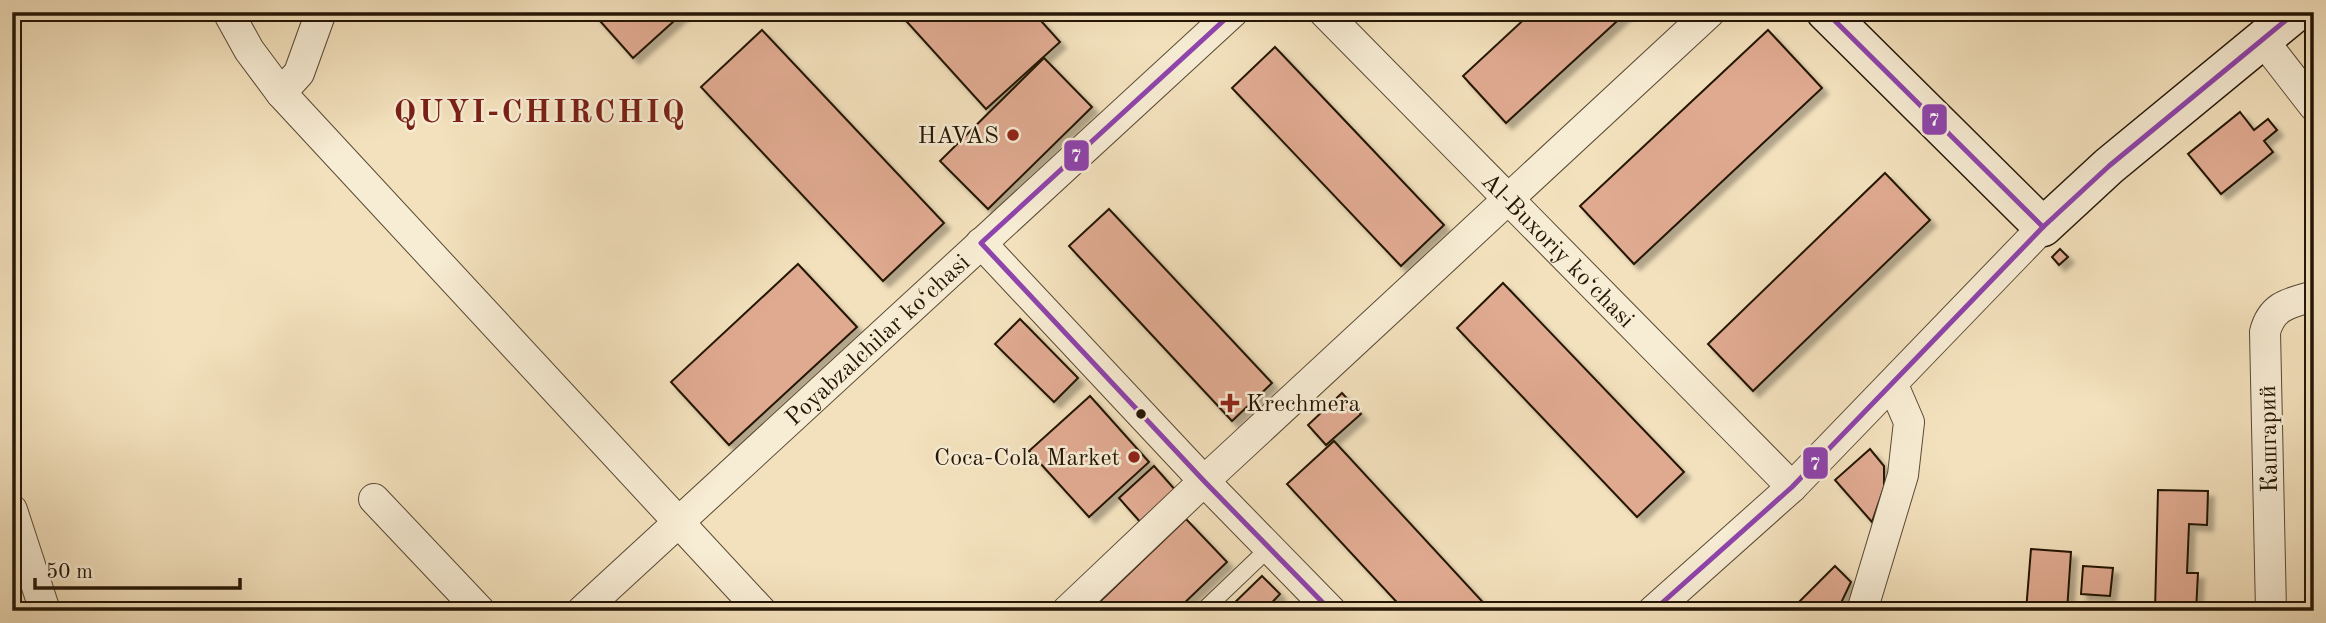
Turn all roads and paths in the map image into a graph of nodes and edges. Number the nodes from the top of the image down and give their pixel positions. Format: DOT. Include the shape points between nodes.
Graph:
graph roads {
  1 [pos="228,12"];
  2 [pos="321,12"];
  3 [pos="1233,12"];
  4 [pos="1324,12"];
  5 [pos="1710,12"];
  6 [pos="1826,12"];
  7 [pos="2296,12"];
  8 [pos="2262,40"];
  9 [pos="281,93"];
  10 [pos="2314,106"];
  11 [pos="1508,200"];
  12 [pos="2043,228"];
  13 [pos="981,243"];
  14 [pos="2314,296"];
  15 [pos="1893,385"];
  16 [pos="1204,481"];
  17 [pos="1793,487"];
  18 [pos="374,499"];
  19 [pos="12,510"];
  20 [pos="677,523"];
  21 [pos="1269,548"];
  22 [pos="45,611"];
  23 [pos="480,611"];
  24 [pos="582,611"];
  25 [pos="761,611"];
  26 [pos="1067,611"];
  27 [pos="1203,611"];
  28 [pos="1331,611"];
  29 [pos="1653,611"];
  30 [pos="1862,611"];
  31 [pos="2271,611"];
  1 -- 9 [label="street" via="248,50"];
  2 -- 9 [label="street" via="299,73"];
  3 -- 13 [label="street, Poyabzalchilar ko‘chasi"];
  4 -- 11 [label="street, Al-Buxoriy ko‘chasi"];
  5 -- 11 [label="street"];
  6 -- 12 [label="street"];
  7 -- 8 [label="street"];
  8 -- 10 [label="street"];
  8 -- 12 [label="street" via="2109,166"];
  9 -- 20 [label="street"];
  11 -- 16 [label="street"];
  11 -- 17 [label="street, Al-Buxoriy ko‘chasi"];
  12 -- 15 [label="street"];
  13 -- 16 [label="street"];
  13 -- 20 [label="street, Poyabzalchilar ko‘chasi"];
  14 -- 31 [label="street, Кашгарий" via="2287,303 2269,317 2265,332"];
  15 -- 17 [label="street"];
  15 -- 30 [label="street" via="1909,422 1903,475"];
  16 -- 21 [label="street"];
  16 -- 26 [label="street"];
  17 -- 29 [label="street"];
  18 -- 23 [label="street"];
  19 -- 22 [label="street"];
  20 -- 24 [label="street, Poyabzalchilar ko‘chasi"];
  20 -- 25 [label="street"];
  21 -- 27 [label="lane"];
  21 -- 28 [label="street"];
}
